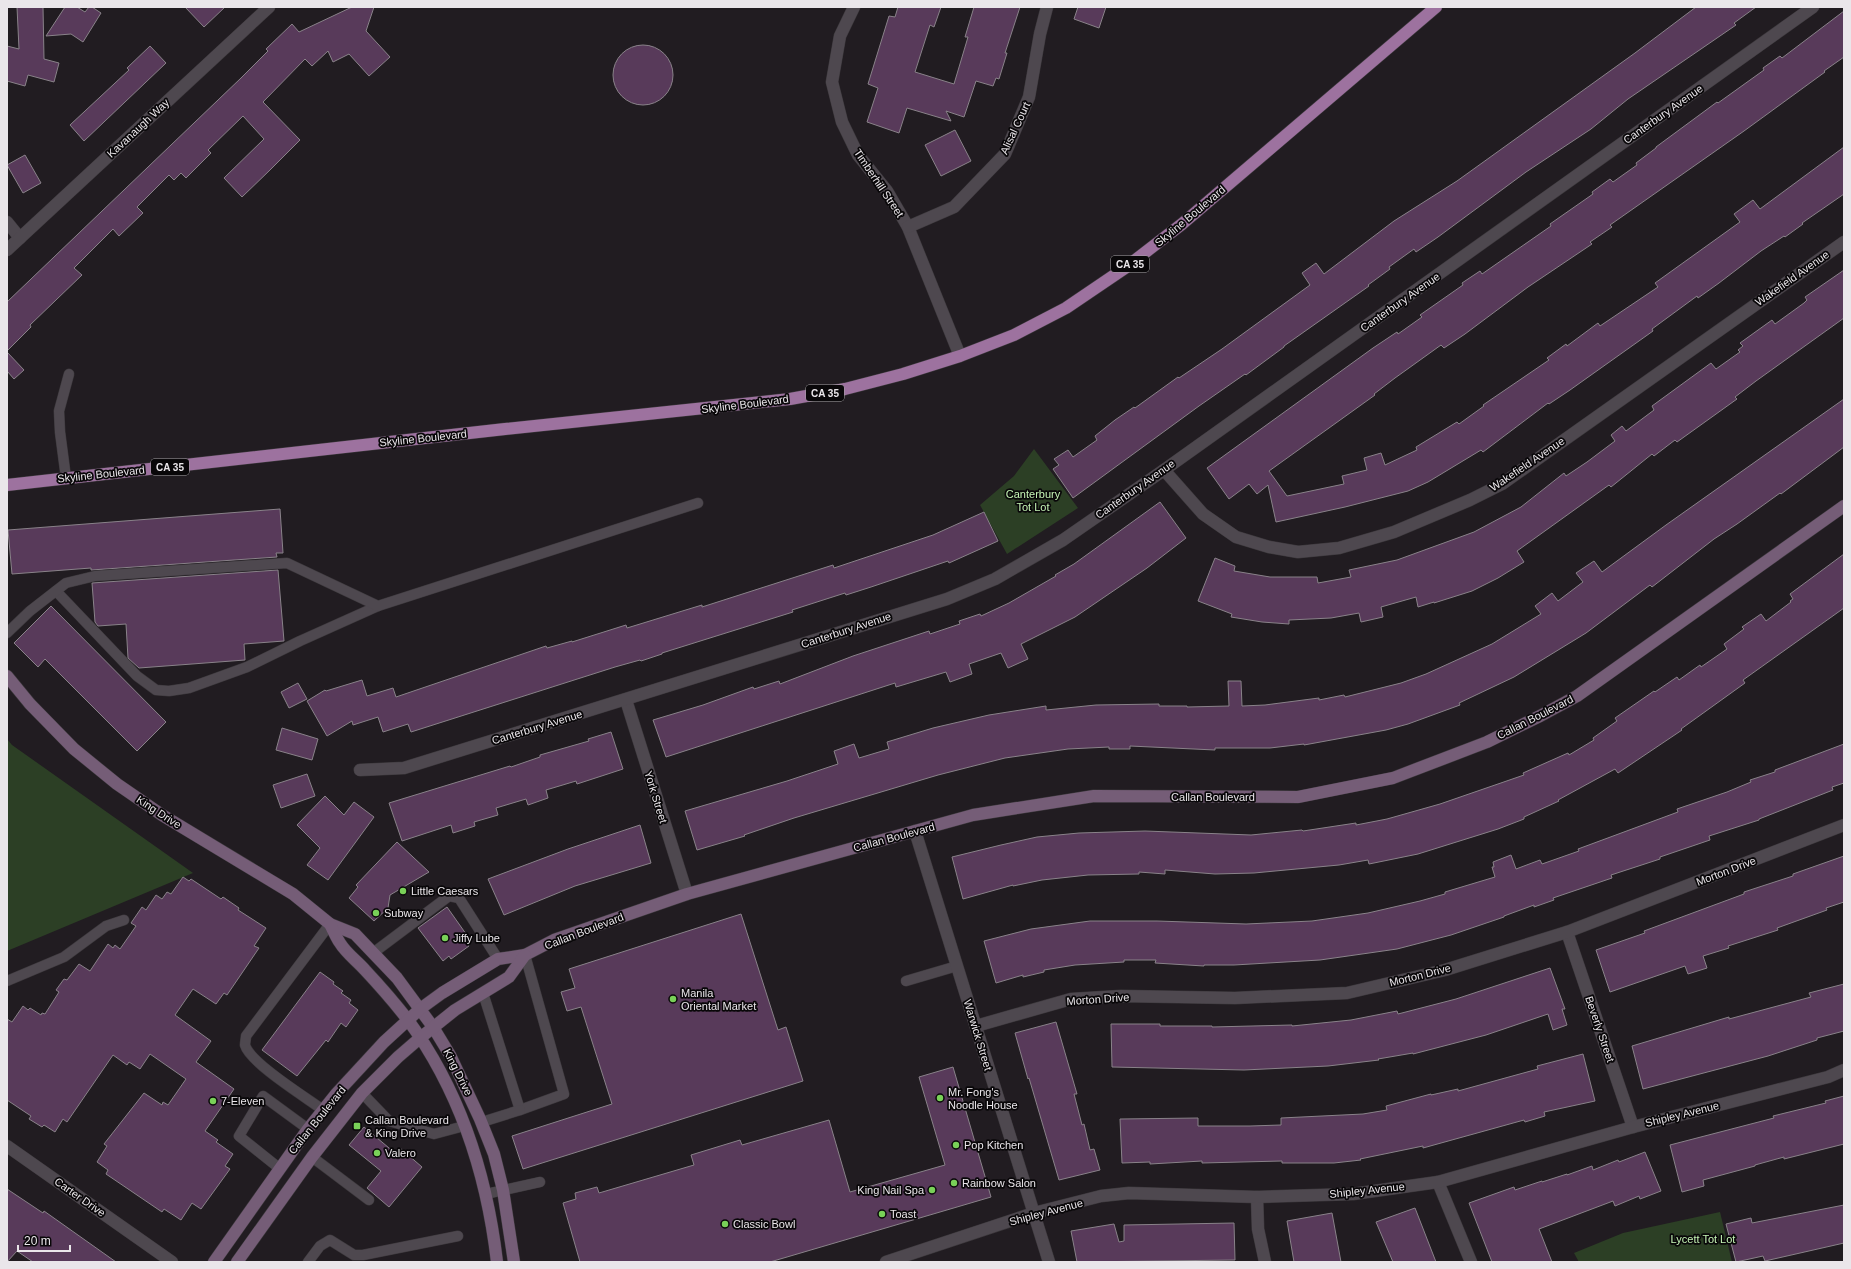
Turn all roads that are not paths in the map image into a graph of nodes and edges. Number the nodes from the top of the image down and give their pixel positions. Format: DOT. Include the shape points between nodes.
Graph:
graph roads {
  1 [pos="269,7"];
  2 [pos="854,7"];
  3 [pos="1047,7"];
  4 [pos="1436,7"];
  5 [pos="1813,7"];
  6 [pos="255,11"];
  7 [pos="7,222"];
  8 [pos="908,227"];
  9 [pos="20,238"];
  10 [pos="1844,242"];
  11 [pos="7,250"];
  12 [pos="960,356"];
  13 [pos="69,374"];
  14 [pos="1164,470"];
  15 [pos="66,478"];
  16 [pos="7,485"];
  17 [pos="698,503"];
  18 [pos="1844,506"];
  19 [pos="56,591"];
  20 [pos="378,606"];
  21 [pos="7,633"];
  22 [pos="7,676"];
  23 [pos="626,700"];
  24 [pos="360,770"];
  25 [pos="1844,825"];
  26 [pos="915,831"];
  27 [pos="686,894"];
  28 [pos="124,920"];
  29 [pos="330,924"];
  30 [pos="1567,932"];
  31 [pos="373,953"];
  32 [pos="526,955"];
  33 [pos="498,959"];
  34 [pos="957,966"];
  35 [pos="7,981"];
  36 [pos="906,981"];
  37 [pos="483,993"];
  38 [pos="420,1009"];
  39 [pos="408,1020"];
  40 [pos="976,1026"];
  41 [pos="433,1027"];
  42 [pos="420,1038"];
  43 [pos="1844,1070"];
  44 [pos="362,1093"];
  45 [pos="323,1110"];
  46 [pos="520,1110"];
  47 [pos="482,1122"];
  48 [pos="464,1126"];
  49 [pos="1633,1127"];
  50 [pos="308,1129"];
  51 [pos="7,1146"];
  52 [pos="312,1157"];
  53 [pos="279,1168"];
  54 [pos="540,1182"];
  55 [pos="1438,1182"];
  56 [pos="503,1190"];
  57 [pos="486,1194"];
  58 [pos="1257,1197"];
  59 [pos="369,1200"];
  60 [pos="1034,1213"];
  61 [pos="458,1236"];
  62 [pos="172,1262"];
  63 [pos="214,1262"];
  64 [pos="237,1262"];
  65 [pos="308,1262"];
  66 [pos="497,1262"];
  67 [pos="514,1262"];
  68 [pos="886,1262"];
  69 [pos="1049,1262"];
  70 [pos="1265,1262"];
  71 [pos="1471,1262"];
  1 -- 6 [label="street, Kavanaugh Way"];
  2 -- 8 [label="street, Timberhill Street" via="840,36 832,82 842,122 858,155 887,191"];
  3 -- 8 [label="street, Alisal Court" via="1029,97 1005,154 954,207"];
  4 -- 12 [label="main road, Skyline Boulevard / CA 35" via="1182,224 1125,268 1066,308 1014,335"];
  5 -- 14 [label="street, Canterbury Avenue"];
  6 -- 9 [label="street, Kavanaugh Way"];
  7 -- 9 [label="street"];
  8 -- 12 [label="street, Timberhill Street"];
  9 -- 11 [label="street, Kavanaugh Way"];
  10 -- 14 [label="street, Wakefield Avenue" via="1502,484 1394,532 1339,548 1298,552 1269,547 1236,537 1203,514"];
  12 -- 15 [label="main road, Skyline Boulevard / CA 35" via="845,389 790,399"];
  13 -- 15 [label="lane" via="60,411"];
  14 -- 23 [label="street, Canterbury Avenue" via="1063,540 994,579 947,599"];
  15 -- 16 [label="main road, Skyline Boulevard / CA 35"];
  17 -- 20 [label="lane"];
  18 -- 26 [label="street, Callan Boulevard" via="1577,696 1487,742 1393,778 1298,796 1094,796 973,815"];
  19 -- 20 [label="lane" via="66,584 95,576 287,562"];
  19 -- 20 [label="lane" via="137,676 156,690 169,691 189,688 247,667 300,640"];
  19 -- 21 [label="lane"];
  22 -- 29 [label="street, King Drive" via="74,749 117,784 162,816 293,894"];
  23 -- 24 [label="street, Canterbury Avenue" via="404,768"];
  23 -- 27 [label="street, York Street"];
  25 -- 30 [label="street, Morton Drive"];
  26 -- 27 [label="street, Callan Boulevard"];
  26 -- 34 [label="street, Warwick Street"];
  27 -- 32 [label="street, Callan Boulevard" via="554,940"];
  28 -- 35 [label="lane" via="106,926 64,957"];
  29 -- 31 [label="street, King Drive" via="355,934"];
  29 -- 39 [label="street, King Drive" via="340,944 384,990"];
  29 -- 45 [label="lane" via="246,1036 245,1045 264,1067"];
  30 -- 40 [label="street, Morton Drive" via="1445,970 1347,993 1235,998 1071,998"];
  30 -- 49 [label="street, Beverly Street"];
  31 -- 33 [label="lane" via="449,896 459,898"];
  31 -- 38 [label="street, King Drive" via="397,978"];
  32 -- 33 [label="street, Callan Boulevard"];
  32 -- 37 [label="street, Callan Boulevard" via="509,977"];
  32 -- 46 [label="lane" via="564,1094"];
  33 -- 38 [label="street, Callan Boulevard"];
  34 -- 36 [label="lane"];
  34 -- 40 [label="street, Warwick Street"];
  37 -- 41 [label="street, Callan Boulevard"];
  37 -- 46 [label="lane"];
  38 -- 39 [label="street, Callan Boulevard"];
  38 -- 41 [label="street, King Drive"];
  39 -- 42 [label="street, King Drive"];
  39 -- 45 [label="street, Callan Boulevard" via="384,1042"];
  40 -- 60 [label="street, Warwick Street"];
  41 -- 42 [label="street, Callan Boulevard"];
  41 -- 47 [label="street, King Drive" via="450,1055"];
  42 -- 44 [label="street, Callan Boulevard"];
  42 -- 48 [label="street, King Drive"];
  43 -- 49 [label="street, Shipley Avenue" via="1828,1077"];
  44 -- 48 [label="lane" via="389,1121 434,1134"];
  44 -- 52 [label="street, Callan Boulevard"];
  45 -- 50 [label="street, Callan Boulevard"];
  46 -- 47 [label="lane"];
  47 -- 56 [label="street, King Drive" via="494,1154"];
  48 -- 57 [label="street, King Drive"];
  49 -- 55 [label="street, Shipley Avenue"];
  50 -- 53 [label="street, Callan Boulevard"];
  50 -- 53 [label="lane" via="263,1096 239,1136"];
  51 -- 62 [label="street, Carter Drive"];
  52 -- 59 [label="lane"];
  52 -- 64 [label="street, Callan Boulevard"];
  53 -- 63 [label="street, Callan Boulevard"];
  54 -- 56 [label="lane"];
  55 -- 58 [label="street, Shipley Avenue" via="1353,1194"];
  55 -- 71 [label="street"];
  56 -- 57 [label="lane"];
  56 -- 67 [label="street, King Drive"];
  57 -- 66 [label="street, King Drive"];
  58 -- 60 [label="street, Shipley Avenue" via="1129,1193 1102,1196"];
  58 -- 70 [label="street" via="1258,1229"];
  60 -- 68 [label="street, Shipley Avenue"];
  60 -- 69 [label="street, Warwick Street"];
  61 -- 65 [label="lane" via="364,1255 354,1255 330,1240 320,1246"];
}
